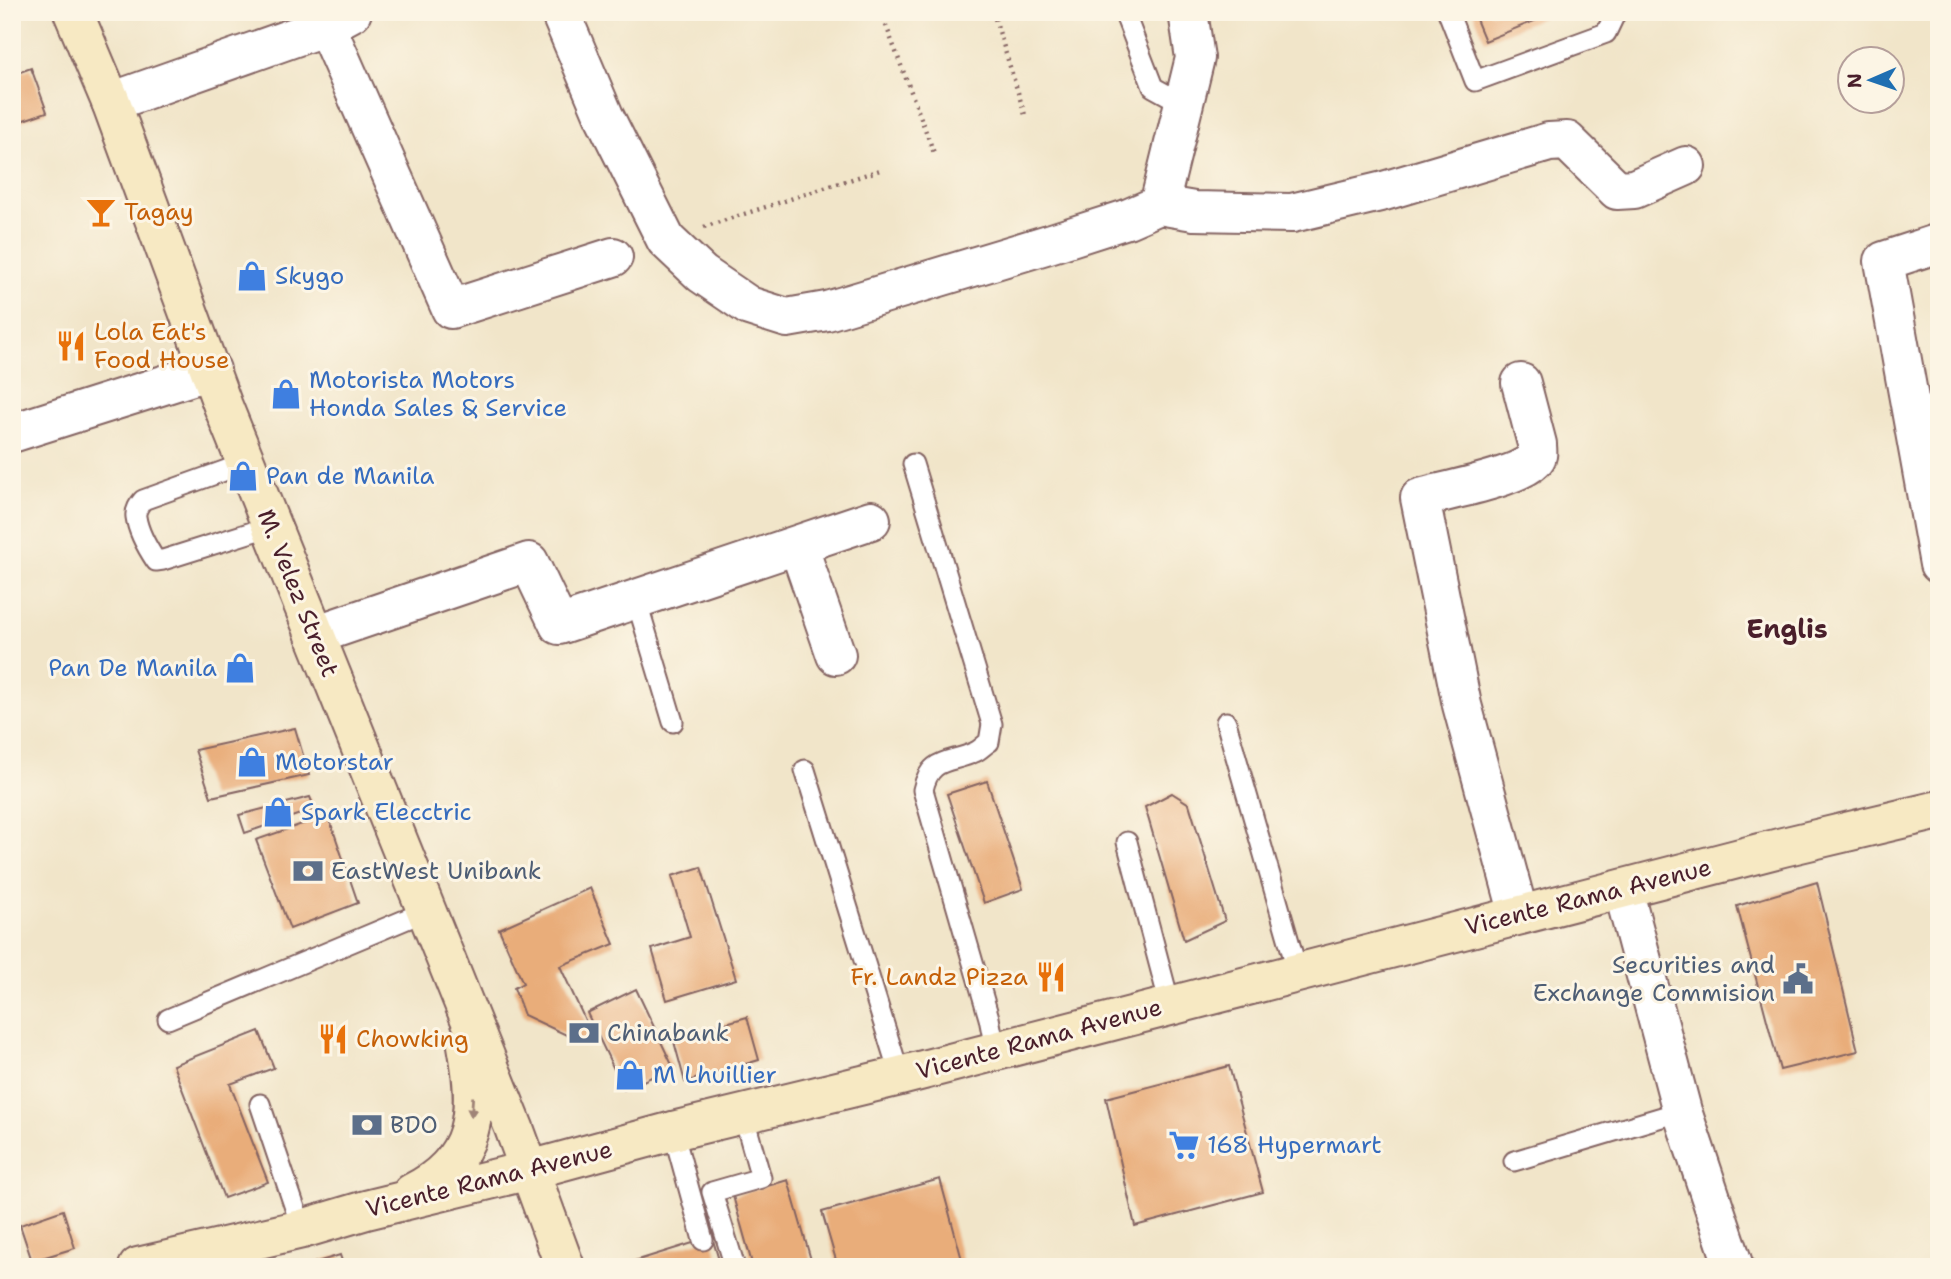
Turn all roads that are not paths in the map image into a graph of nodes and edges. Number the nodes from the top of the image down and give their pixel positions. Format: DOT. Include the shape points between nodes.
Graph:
graph roads {
  1 [pos="73,12"];
  2 [pos="560,12"];
  3 [pos="1124,12"];
  4 [pos="1448,12"];
  5 [pos="1616,12"];
  6 [pos="1195,18"];
  7 [pos="339,19"];
  8 [pos="111,102"];
  9 [pos="1182,103"];
  10 [pos="1686,166"];
  11 [pos="1159,205"];
  12 [pos="1939,243"];
  13 [pos="613,257"];
  14 [pos="211,370"];
  15 [pos="1521,383"];
  16 [pos="12,433"];
  17 [pos="246,463"];
  18 [pos="913,464"];
  19 [pos="871,520"];
  20 [pos="271,526"];
  21 [pos="798,545"];
  22 [pos="1939,564"];
  23 [pos="636,598"];
  24 [pos="315,635"];
  25 [pos="836,655"];
  26 [pos="673,722"];
  27 [pos="1226,723"];
  28 [pos="805,770"];
  29 [pos="1939,810"];
  30 [pos="1127,842"];
  31 [pos="1623,889"];
  32 [pos="426,911"];
  33 [pos="1519,915"];
  34 [pos="1298,972"];
  35 [pos="457,991"];
  36 [pos="1170,1005"];
  37 [pos="168,1019"];
  38 [pos="995,1049"];
  39 [pos="900,1076"];
  40 [pos="260,1104"];
  41 [pos="1682,1111"];
  42 [pos="743,1114"];
  43 [pos="673,1130"];
  44 [pos="1514,1161"];
  45 [pos="530,1170"];
  46 [pos="366,1210"];
  47 [pos="302,1229"];
  48 [pos="703,1240"];
  49 [pos="138,1267"];
  50 [pos="565,1267"];
  51 [pos="735,1267"];
  52 [pos="1734,1267"];
  1 -- 8 [label="main road, M. Velez Street"];
  2 -- 11 [label="street" via="604,117 666,240 702,274 749,306 787,318 827,311 1052,243"];
  3 -- 9 [label="lane" via="1153,87"];
  4 -- 5 [label="lane" via="1475,81 1606,33"];
  6 -- 9 [label="street" via="1195,58"];
  7 -- 8 [label="street"];
  7 -- 13 [label="street" via="451,309"];
  8 -- 14 [label="main road, M. Velez Street"];
  9 -- 11 [label="street"];
  10 -- 11 [label="street" via="1618,190 1567,141 1549,142 1292,213 1194,211"];
  12 -- 22 [label="street" via="1884,261"];
  14 -- 16 [label="street"];
  14 -- 17 [label="main road, M. Velez Street"];
  15 -- 33 [label="street" via="1537,444 1534,460 1519,470 1420,498 1462,705"];
  17 -- 20 [label="main road, M. Velez Street"];
  17 -- 20 [label="lane" via="143,500 136,516 149,552 156,561 163,560"];
  18 -- 38 [label="lane" via="992,724 989,742 976,752 941,762 926,776 923,790"];
  19 -- 21 [label="street"];
  20 -- 24 [label="main road, M. Velez Street"];
  21 -- 23 [label="street"];
  21 -- 25 [label="street"];
  23 -- 24 [label="street" via="559,625 529,562"];
  23 -- 26 [label="lane"];
  24 -- 32 [label="main road, M. Velez Street"];
  27 -- 34 [label="lane"];
  28 -- 39 [label="lane"];
  29 -- 31 [label="main road, Vicente Rama Avenue"];
  30 -- 36 [label="lane"];
  31 -- 33 [label="main road, Vicente Rama Avenue"];
  31 -- 41 [label="street"];
  32 -- 35 [label="main road, M. Velez Street"];
  32 -- 37 [label="lane"];
  33 -- 34 [label="main road, Vicente Rama Avenue"];
  34 -- 36 [label="main road, Vicente Rama Avenue"];
  35 -- 45 [label="main road, M. Velez Street"];
  35 -- 46 [label="main road, one-way" via="472,1083 467,1138 448,1169 428,1184"];
  36 -- 38 [label="main road, Vicente Rama Avenue"];
  38 -- 39 [label="main road, Vicente Rama Avenue"];
  39 -- 42 [label="main road, Vicente Rama Avenue"];
  40 -- 47 [label="lane"];
  41 -- 44 [label="lane"];
  41 -- 52 [label="street"];
  42 -- 43 [label="main road, Vicente Rama Avenue"];
  42 -- 51 [label="lane" via="761,1178 712,1192"];
  43 -- 45 [label="main road, Vicente Rama Avenue"];
  43 -- 48 [label="lane"];
  45 -- 46 [label="main road, Vicente Rama Avenue"];
  45 -- 50 [label="main road, M. Velez Street"];
  46 -- 47 [label="main road, Vicente Rama Avenue"];
  47 -- 49 [label="main road, Vicente Rama Avenue"];
}
